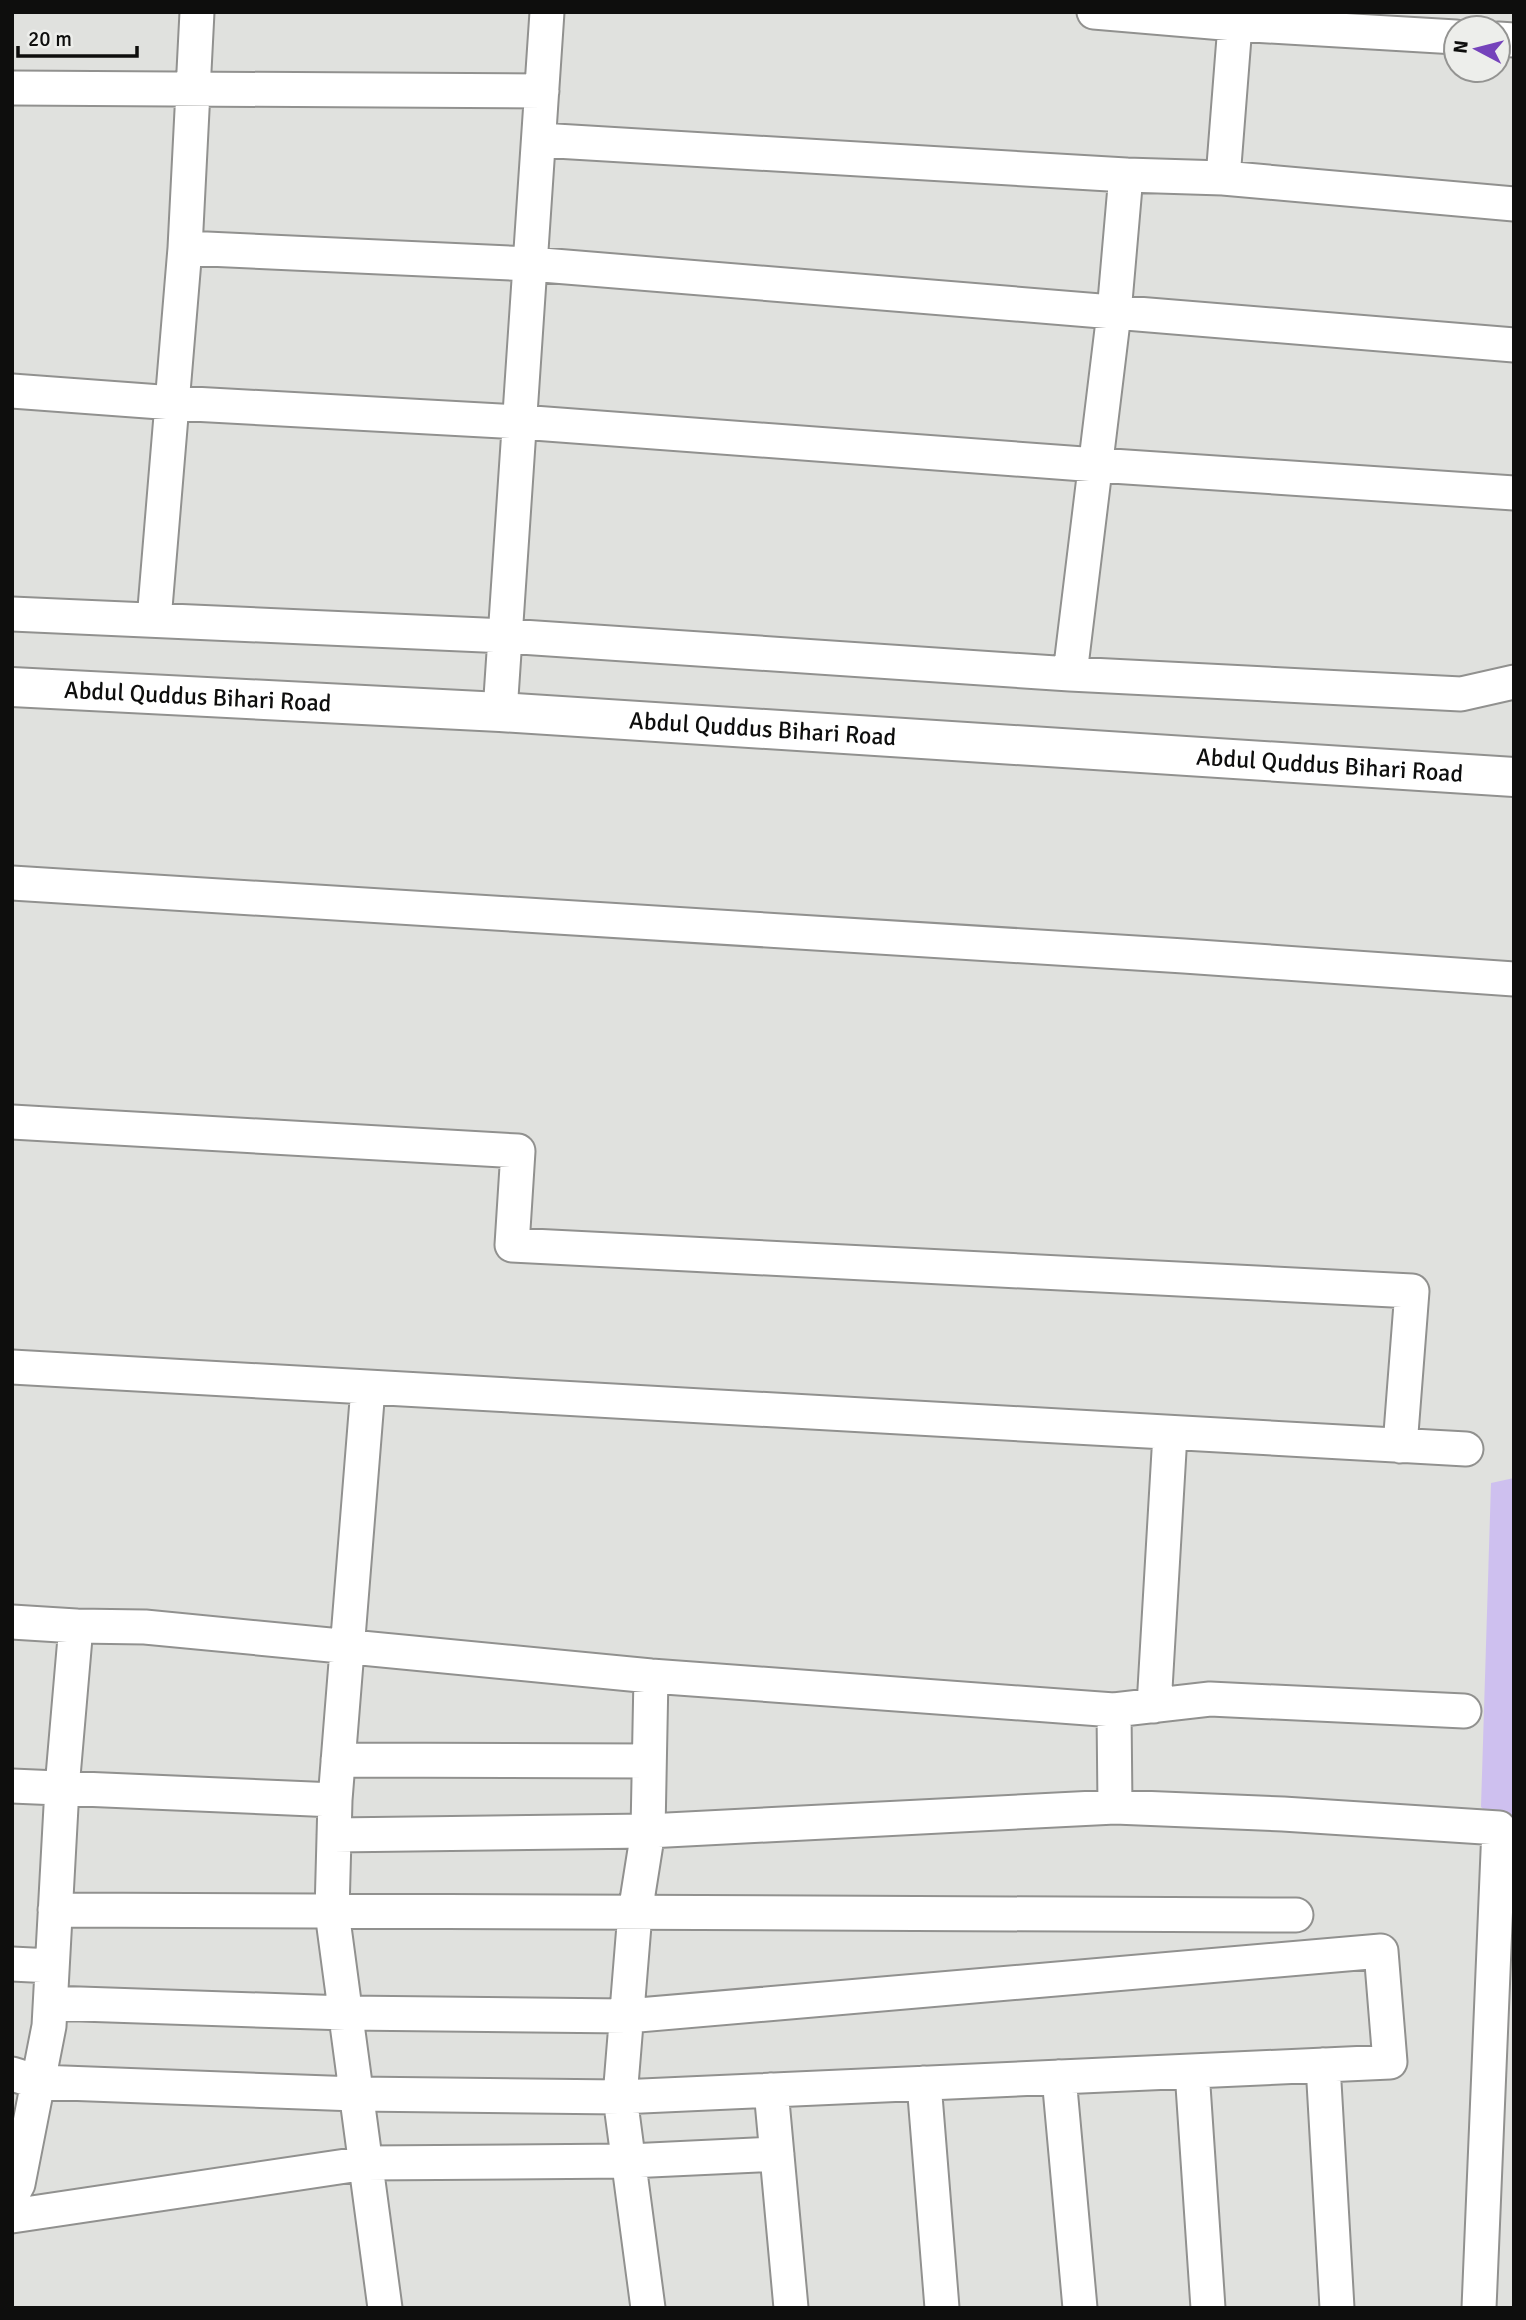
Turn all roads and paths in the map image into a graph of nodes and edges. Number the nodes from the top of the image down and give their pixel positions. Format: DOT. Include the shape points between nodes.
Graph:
graph roads {
  1 [pos="198,12"];
  2 [pos="547,12"];
  3 [pos="1094,12"];
  4 [pos="1235,18"];
  5 [pos="1442,36"];
  6 [pos="12,88"];
  7 [pos="194,88"];
  8 [pos="542,91"];
  9 [pos="539,140"];
  10 [pos="1126,175"];
  11 [pos="1223,178"];
  12 [pos="1514,204"];
  13 [pos="186,248"];
  14 [pos="530,264"];
  15 [pos="1114,313"];
  16 [pos="1514,345"];
  17 [pos="12,391"];
  18 [pos="174,403"];
  19 [pos="520,422"];
  20 [pos="1097,466"];
  21 [pos="1514,493"];
  22 [pos="12,614"];
  23 [pos="154,620"];
  24 [pos="506,636"];
  25 [pos="1070,674"];
  26 [pos="1514,682"];
  27 [pos="12,687"];
  28 [pos="500,712"];
  29 [pos="1514,776"];
  30 [pos="12,883"];
  31 [pos="1514,979"];
  32 [pos="12,1122"];
  33 [pos="12,1367"];
  34 [pos="368,1388"];
  35 [pos="1170,1434"];
  36 [pos="1400,1446"];
  37 [pos="1466,1449"];
  38 [pos="12,1622"];
  39 [pos="76,1626"];
  40 [pos="347,1646"];
  41 [pos="651,1676"];
  42 [pos="1154,1706"];
  43 [pos="1114,1710"];
  44 [pos="1464,1711"];
  45 [pos="338,1760"];
  46 [pos="649,1761"];
  47 [pos="12,1786"];
  48 [pos="62,1788"];
  49 [pos="335,1800"];
  50 [pos="1115,1807"];
  51 [pos="648,1831"];
  52 [pos="334,1835"];
  53 [pos="55,1910"];
  54 [pos="332,1912"];
  55 [pos="635,1913"];
  56 [pos="1296,1915"];
  57 [pos="12,1964"];
  58 [pos="52,1966"];
  59 [pos="51,2003"];
  60 [pos="346,2013"];
  61 [pos="627,2016"];
  62 [pos="1324,2065"];
  63 [pos="1192,2071"];
  64 [pos="1059,2077"];
  65 [pos="25,2078"];
  66 [pos="924,2083"];
  67 [pos="771,2090"];
  68 [pos="356,2094"];
  69 [pos="620,2097"];
  70 [pos="777,2154"];
  71 [pos="628,2161"];
  72 [pos="366,2164"];
  73 [pos="12,2195"];
  74 [pos="12,2216"];
  75 [pos="385,2308"];
  76 [pos="648,2308"];
  77 [pos="791,2308"];
  78 [pos="942,2308"];
  79 [pos="1080,2308"];
  80 [pos="1208,2308"];
  81 [pos="1337,2308"];
  82 [pos="1479,2308"];
  1 -- 7 [label="street"];
  2 -- 8 [label="street"];
  3 -- 4 [label="street"];
  4 -- 5 [label="street"];
  4 -- 11 [label="street"];
  6 -- 7 [label="street"];
  7 -- 8 [label="street"];
  7 -- 13 [label="street"];
  8 -- 9 [label="street"];
  9 -- 10 [label="street"];
  9 -- 14 [label="street"];
  10 -- 11 [label="street"];
  10 -- 15 [label="street"];
  11 -- 12 [label="street"];
  13 -- 14 [label="street"];
  13 -- 18 [label="street"];
  14 -- 15 [label="street"];
  14 -- 19 [label="street"];
  15 -- 16 [label="street"];
  15 -- 20 [label="street"];
  17 -- 18 [label="street"];
  18 -- 19 [label="street"];
  18 -- 23 [label="street"];
  19 -- 20 [label="street"];
  19 -- 24 [label="street"];
  20 -- 21 [label="street"];
  20 -- 25 [label="street"];
  22 -- 23 [label="street"];
  23 -- 24 [label="street"];
  24 -- 25 [label="street"];
  24 -- 28 [label="street"];
  25 -- 26 [label="street" via="1461,694"];
  27 -- 28 [label="main road, Abdul Quddus Bihari Road"];
  28 -- 29 [label="main road, Abdul Quddus Bihari Road"];
  30 -- 31 [label="street"];
  32 -- 36 [label="street" via="518,1152 512,1245 1412,1291"];
  33 -- 34 [label="street"];
  34 -- 35 [label="street"];
  34 -- 40 [label="street"];
  35 -- 36 [label="street"];
  35 -- 42 [label="street"];
  36 -- 37 [label="street"];
  38 -- 39 [label="street"];
  39 -- 40 [label="street" via="145,1627"];
  39 -- 48 [label="street"];
  40 -- 41 [label="street"];
  40 -- 45 [label="street"];
  41 -- 43 [label="street"];
  41 -- 46 [label="street"];
  42 -- 43 [label="street"];
  42 -- 44 [label="street" via="1210,1699"];
  43 -- 50 [label="street"];
  45 -- 46 [label="street"];
  45 -- 49 [label="street"];
  46 -- 51 [label="street"];
  47 -- 48 [label="street"];
  48 -- 49 [label="street"];
  48 -- 53 [label="street"];
  49 -- 52 [label="street"];
  50 -- 51 [label="street"];
  50 -- 82 [label="street" via="1499,1828"];
  51 -- 52 [label="street"];
  51 -- 55 [label="street"];
  52 -- 54 [label="street"];
  53 -- 54 [label="street"];
  53 -- 58 [label="street"];
  54 -- 55 [label="street"];
  54 -- 60 [label="street"];
  55 -- 56 [label="street"];
  55 -- 61 [label="street"];
  57 -- 58 [label="street"];
  58 -- 59 [label="street"];
  59 -- 60 [label="street"];
  59 -- 65 [label="street" via="49,2026"];
  60 -- 61 [label="street"];
  60 -- 68 [label="street"];
  61 -- 62 [label="street" via="1381,1951 1390,2062"];
  61 -- 69 [label="street"];
  62 -- 63 [label="street"];
  62 -- 81 [label="street"];
  63 -- 64 [label="street"];
  63 -- 80 [label="street"];
  64 -- 66 [label="street"];
  64 -- 79 [label="street"];
  65 -- 68 [label="street"];
  65 -- 73 [label="street" via="18,2184"];
  66 -- 67 [label="street"];
  66 -- 78 [label="street"];
  67 -- 69 [label="street"];
  67 -- 70 [label="street"];
  68 -- 69 [label="street"];
  68 -- 72 [label="street"];
  69 -- 71 [label="street"];
  70 -- 71 [label="street"];
  70 -- 77 [label="street"];
  71 -- 72 [label="street"];
  71 -- 76 [label="street"];
  72 -- 74 [label="street"];
  72 -- 75 [label="street"];
}
